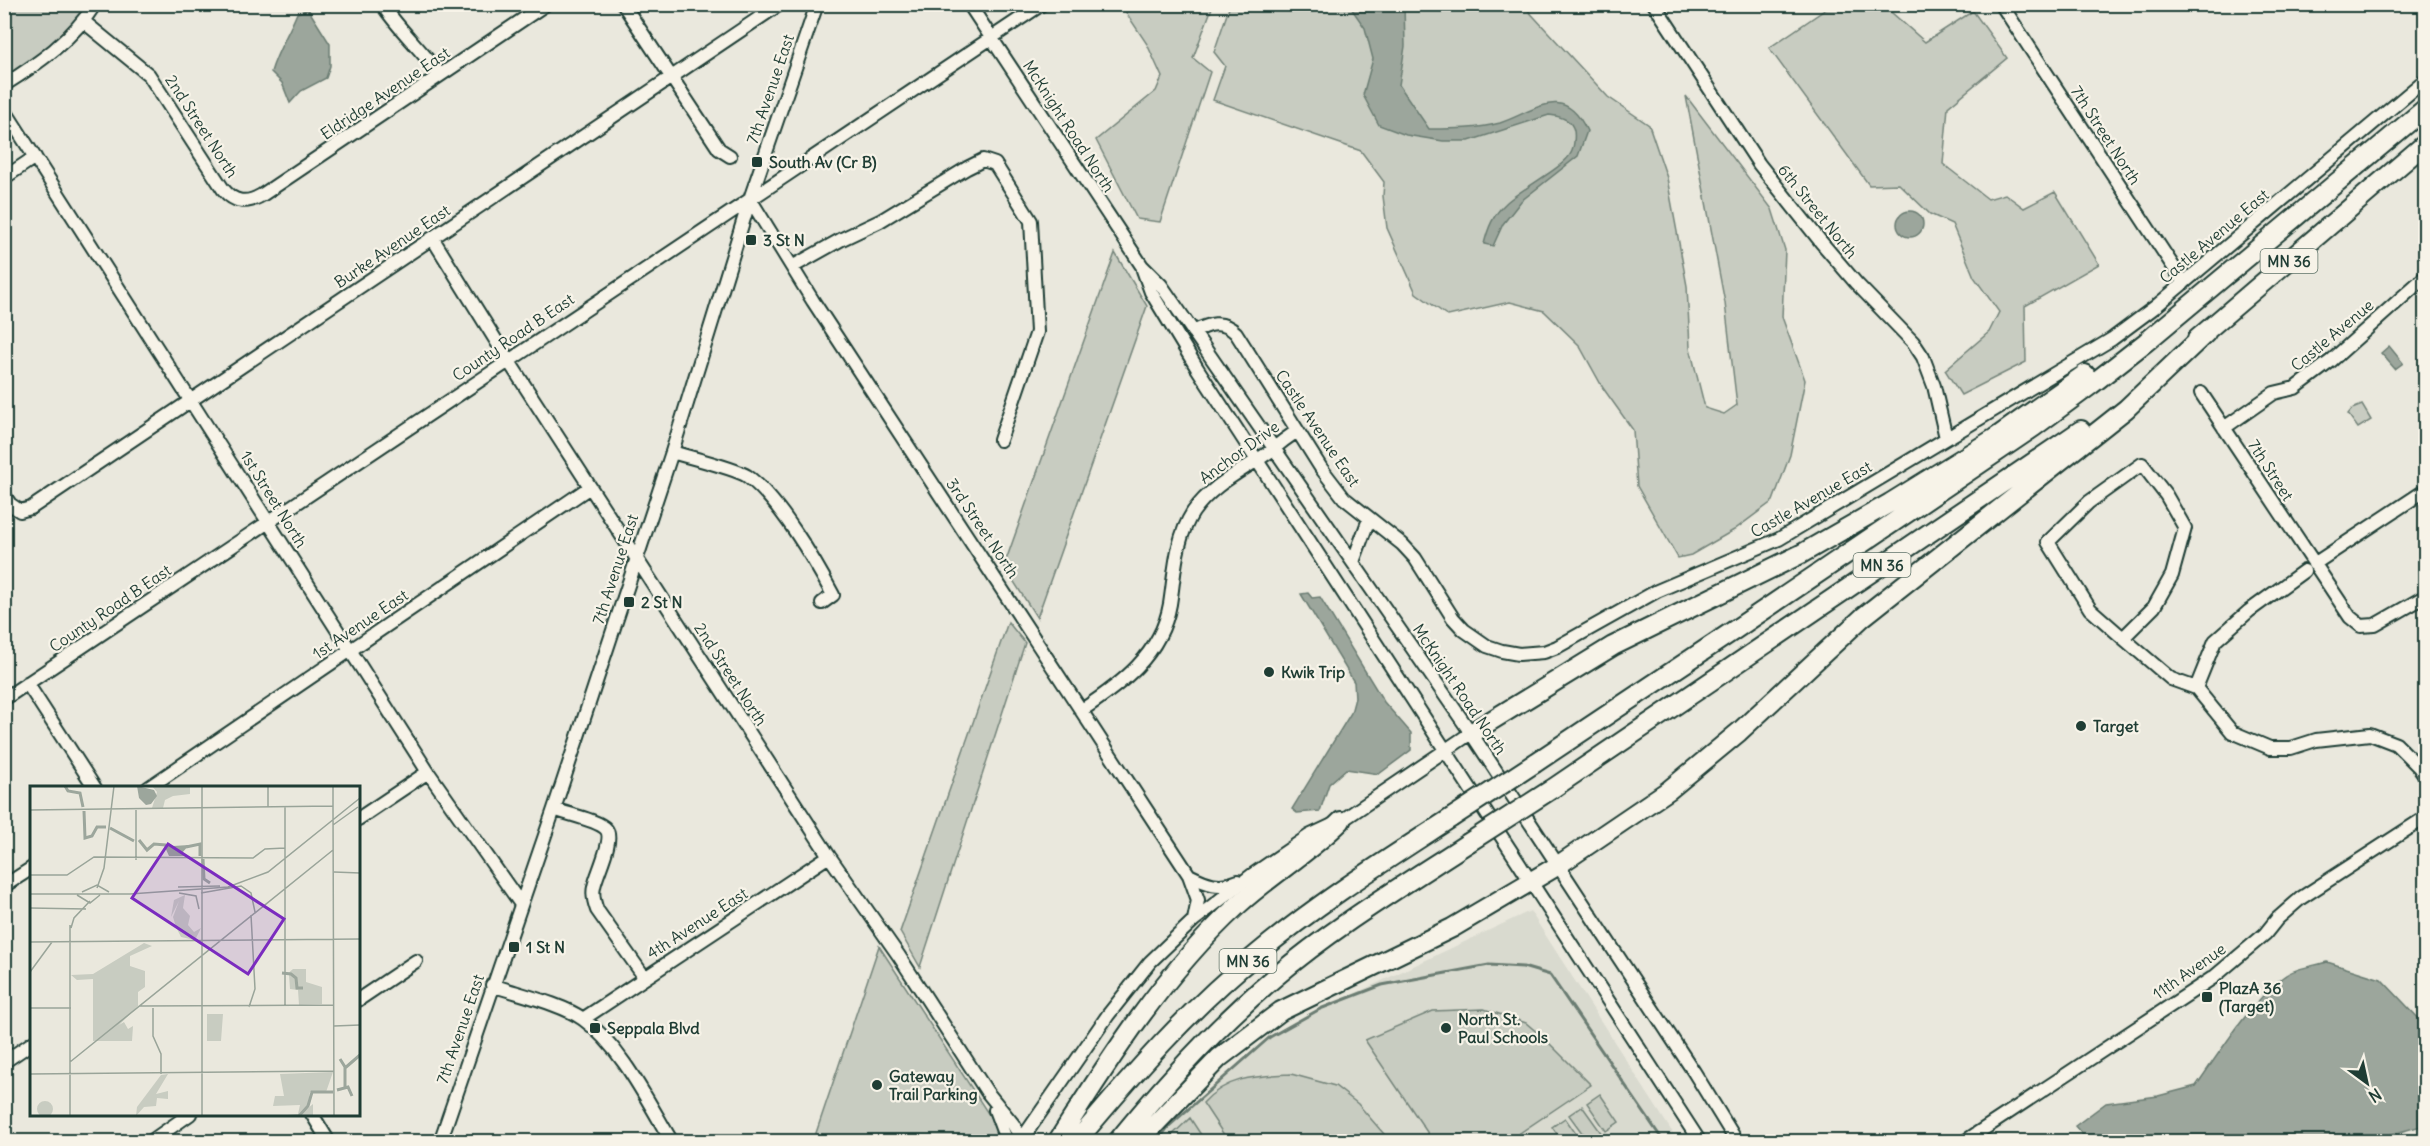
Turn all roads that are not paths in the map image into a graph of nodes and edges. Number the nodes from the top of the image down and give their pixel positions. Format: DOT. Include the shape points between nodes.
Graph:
graph roads {
  1 [pos="95,4"];
  2 [pos="382,4"];
  3 [pos="546,4"];
  4 [pos="623,4"];
  5 [pos="780,4"];
  6 [pos="969,4"];
  7 [pos="1042,4"];
  8 [pos="1654,4"];
  9 [pos="2001,4"];
  10 [pos="816,5"];
  11 [pos="82,21"];
  12 [pos="991,38"];
  13 [pos="440,75"];
  14 [pos="670,77"];
  15 [pos="2426,79"];
  16 [pos="4,85"];
  17 [pos="2426,108"];
  18 [pos="4,109"];
  19 [pos="2426,143"];
  20 [pos="730,156"];
  21 [pos="35,158"];
  22 [pos="4,178"];
  23 [pos="750,199"];
  24 [pos="240,201"];
  25 [pos="433,239"];
  26 [pos="1142,266"];
  27 [pos="792,267"];
  28 [pos="2426,276"];
  29 [pos="2184,283"];
  30 [pos="2189,305"];
  31 [pos="1193,332"];
  32 [pos="2206,333"];
  33 [pos="508,360"];
  34 [pos="2201,393"];
  35 [pos="192,401"];
  36 [pos="2224,428"];
  37 [pos="1297,431"];
  38 [pos="1947,438"];
  39 [pos="1000,440"];
  40 [pos="1273,449"];
  41 [pos="672,452"];
  42 [pos="1257,459"];
  43 [pos="590,487"];
  44 [pos="2426,490"];
  45 [pos="4,495"];
  46 [pos="1369,519"];
  47 [pos="268,521"];
  48 [pos="636,558"];
  49 [pos="1353,562"];
  50 [pos="2309,568"];
  51 [pos="2426,596"];
  52 [pos="822,603"];
  53 [pos="2123,638"];
  54 [pos="350,651"];
  55 [pos="27,683"];
  56 [pos="2196,688"];
  57 [pos="4,699"];
  58 [pos="1082,710"];
  59 [pos="1471,733"];
  60 [pos="1444,750"];
  61 [pos="428,772"];
  62 [pos="2426,777"];
  63 [pos="94,786"];
  64 [pos="151,786"];
  65 [pos="554,809"];
  66 [pos="2426,817"];
  67 [pos="360,818"];
  68 [pos="1341,821"];
  69 [pos="829,856"];
  70 [pos="1557,866"];
  71 [pos="30,869"];
  72 [pos="1189,875"];
  73 [pos="1252,875"];
  74 [pos="1530,882"];
  75 [pos="4,886"];
  76 [pos="520,903"];
  77 [pos="1194,920"];
  78 [pos="416,961"];
  79 [pos="645,978"];
  80 [pos="492,985"];
  81 [pos="360,999"];
  82 [pos="583,1019"];
  83 [pos="30,1044"];
  84 [pos="4,1062"];
  85 [pos="987,1092"];
  86 [pos="187,1116"];
  87 [pos="313,1116"];
  88 [pos="1021,1140"];
  89 [pos="150,1142"];
  90 [pos="329,1142"];
  91 [pos="440,1142"];
  92 [pos="672,1142"];
  93 [pos="1007,1142"];
  94 [pos="1057,1142"];
  95 [pos="1076,1142"];
  96 [pos="1117,1142"];
  97 [pos="1138,1142"];
  98 [pos="1700,1142"];
  99 [pos="1737,1142"];
  100 [pos="1964,1142"];
  1 -- 11 [label="street"];
  2 -- 13 [label="street" via="396,26"];
  3 -- 13 [label="street, Eldridge Avenue East"];
  4 -- 14 [label="street"];
  5 -- 14 [label="street, Burke Avenue East"];
  6 -- 12 [label="street, McKnight Road North"];
  7 -- 12 [label="street, County Road B East"];
  8 -- 38 [label="street, 6th Street North" via="1760,164 1856,283 1913,342 1934,386"];
  9 -- 29 [label="street, 7th Street North"];
  10 -- 23 [label="street, 7th Avenue East"];
  11 -- 16 [label="street" via="40,62"];
  11 -- 24 [label="street, 2nd Street North" via="149,75 227,195"];
  12 -- 23 [label="street, County Road B East"];
  12 -- 26 [label="street, McKnight Road North"];
  13 -- 24 [label="street, Eldridge Avenue East" via="255,200"];
  14 -- 20 [label="street" via="719,149"];
  14 -- 25 [label="street, Burke Avenue East"];
  15 -- 29 [label="street, Castle Avenue East"];
  17 -- 30 [label="highway, MN 36"];
  18 -- 21 [label="street, 1st Street North"];
  19 -- 32 [label="highway, MN 36"];
  21 -- 22 [label="street"];
  21 -- 35 [label="street, 1st Street North"];
  23 -- 27 [label="street, 3rd Street North"];
  23 -- 33 [label="street, County Road B East"];
  23 -- 41 [label="street, 7th Avenue East"];
  25 -- 33 [label="street, 2nd Street North"];
  25 -- 35 [label="street, Burke Avenue East"];
  26 -- 31 [label="street, McKnight Road North" via="1161,285"];
  26 -- 42 [label="street, McKnight Road North" via="1151,292"];
  27 -- 39 [label="street" via="880,221 967,168 983,160 995,165 1031,221 1037,332"];
  27 -- 58 [label="street, 3rd Street North"];
  28 -- 36 [label="street, Castle Avenue" via="2304,382 2274,393"];
  29 -- 38 [label="street, Castle Avenue East" via="2112,339"];
  30 -- 59 [label="highway" via="1995,438 1890,503 1801,554 1613,646"];
  30 -- 95 [label="highway, MN 36, bridge" via="2034,427 1334,894 1247,962 1167,1037"];
  31 -- 37 [label="street, Castle Avenue East" via="1216,323 1230,327"];
  31 -- 40 [label="street, McKnight Road North"];
  32 -- 70 [label="highway" via="2126,409 1863,617 1670,790"];
  32 -- 96 [label="highway, MN 36, bridge" via="2075,434 1552,789 1353,919 1276,977 1190,1058"];
  33 -- 43 [label="street, 2nd Street North"];
  33 -- 47 [label="street, County Road B East"];
  34 -- 36 [label="street, 7th Street"];
  35 -- 45 [label="street, Burke Avenue East" via="31,508 20,511"];
  35 -- 47 [label="street, 1st Street North"];
  36 -- 50 [label="street, 7th Street"];
  37 -- 40 [label="street, Anchor Drive"];
  37 -- 46 [label="street, Castle Avenue East" via="1332,485"];
  38 -- 46 [label="street, Castle Avenue East" via="1779,539 1657,591 1557,647 1533,653 1502,651 1464,630 1415,558"];
  40 -- 42 [label="street, Anchor Drive"];
  40 -- 49 [label="street, McKnight Road North"];
  41 -- 48 [label="street, 7th Avenue East"];
  41 -- 52 [label="street" via="745,475 767,496 816,562 833,595"];
  42 -- 58 [label="street, Anchor Drive" via="1224,480 1193,513 1176,552 1163,630 1152,649 1118,686"];
  42 -- 60 [label="street, McKnight Road North"];
  43 -- 48 [label="street, 2nd Street North"];
  43 -- 54 [label="street, 1st Avenue East"];
  44 -- 50 [label="street"];
  46 -- 49 [label="street"];
  47 -- 54 [label="street, 1st Street North"];
  47 -- 55 [label="street, County Road B East"];
  48 -- 65 [label="street, 7th Avenue East"];
  48 -- 69 [label="street, 2nd Street North"];
  49 -- 59 [label="street, McKnight Road North"];
  50 -- 51 [label="street, 7th Street" via="2361,626 2375,626"];
  50 -- 56 [label="street" via="2215,641"];
  53 -- 53 [label="street" via="2090,609 2048,542 2089,502 2142,464 2185,528 2172,575 2154,607"];
  53 -- 56 [label="street" via="2171,679"];
  54 -- 61 [label="street, 1st Street North"];
  54 -- 64 [label="street, 1st Avenue East"];
  55 -- 57 [label="street, County Road B East"];
  55 -- 63 [label="street"];
  56 -- 62 [label="street" via="2232,732 2270,748 2370,734 2396,744"];
  58 -- 72 [label="street, 3rd Street North"];
  59 -- 60 [label="street"];
  59 -- 70 [label="street, McKnight Road North"];
  60 -- 68 [label="street"];
  60 -- 74 [label="street, McKnight Road North"];
  61 -- 67 [label="street"];
  61 -- 76 [label="street, 1st Street North"];
  65 -- 76 [label="street, 7th Avenue East"];
  65 -- 79 [label="street" via="607,830 610,838 593,898 597,910"];
  66 -- 100 [label="street, 11th Avenue" via="2301,898 2214,977"];
  68 -- 73 [label="street" via="1309,836"];
  68 -- 94 [label="highway" via="1239,904 1166,980 1103,1068"];
  69 -- 79 [label="street, 4th Avenue East"];
  69 -- 85 [label="street, 2nd Street North"];
  70 -- 74 [label="highway"];
  70 -- 99 [label="street, McKnight Road North"];
  71 -- 75 [label="street"];
  72 -- 73 [label="street" via="1213,886 1224,886"];
  72 -- 77 [label="street, 3rd Street North" via="1198,900"];
  73 -- 77 [label="street"];
  74 -- 97 [label="highway" via="1452,928 1281,1011 1219,1058"];
  74 -- 98 [label="street, McKnight Road North"];
  76 -- 80 [label="street, 7th Avenue East"];
  77 -- 88 [label="street" via="1150,962 1108,1015"];
  78 -- 81 [label="street"];
  79 -- 82 [label="street, 4th Avenue East"];
  80 -- 82 [label="street"];
  80 -- 91 [label="street, 7th Avenue East"];
  82 -- 92 [label="street" via="620,1058"];
  83 -- 84 [label="street"];
  85 -- 88 [label="street, 2nd Street North"];
  85 -- 93 [label="street, 2nd Street North"];
  86 -- 89 [label="street"];
  87 -- 90 [label="street"];
}
